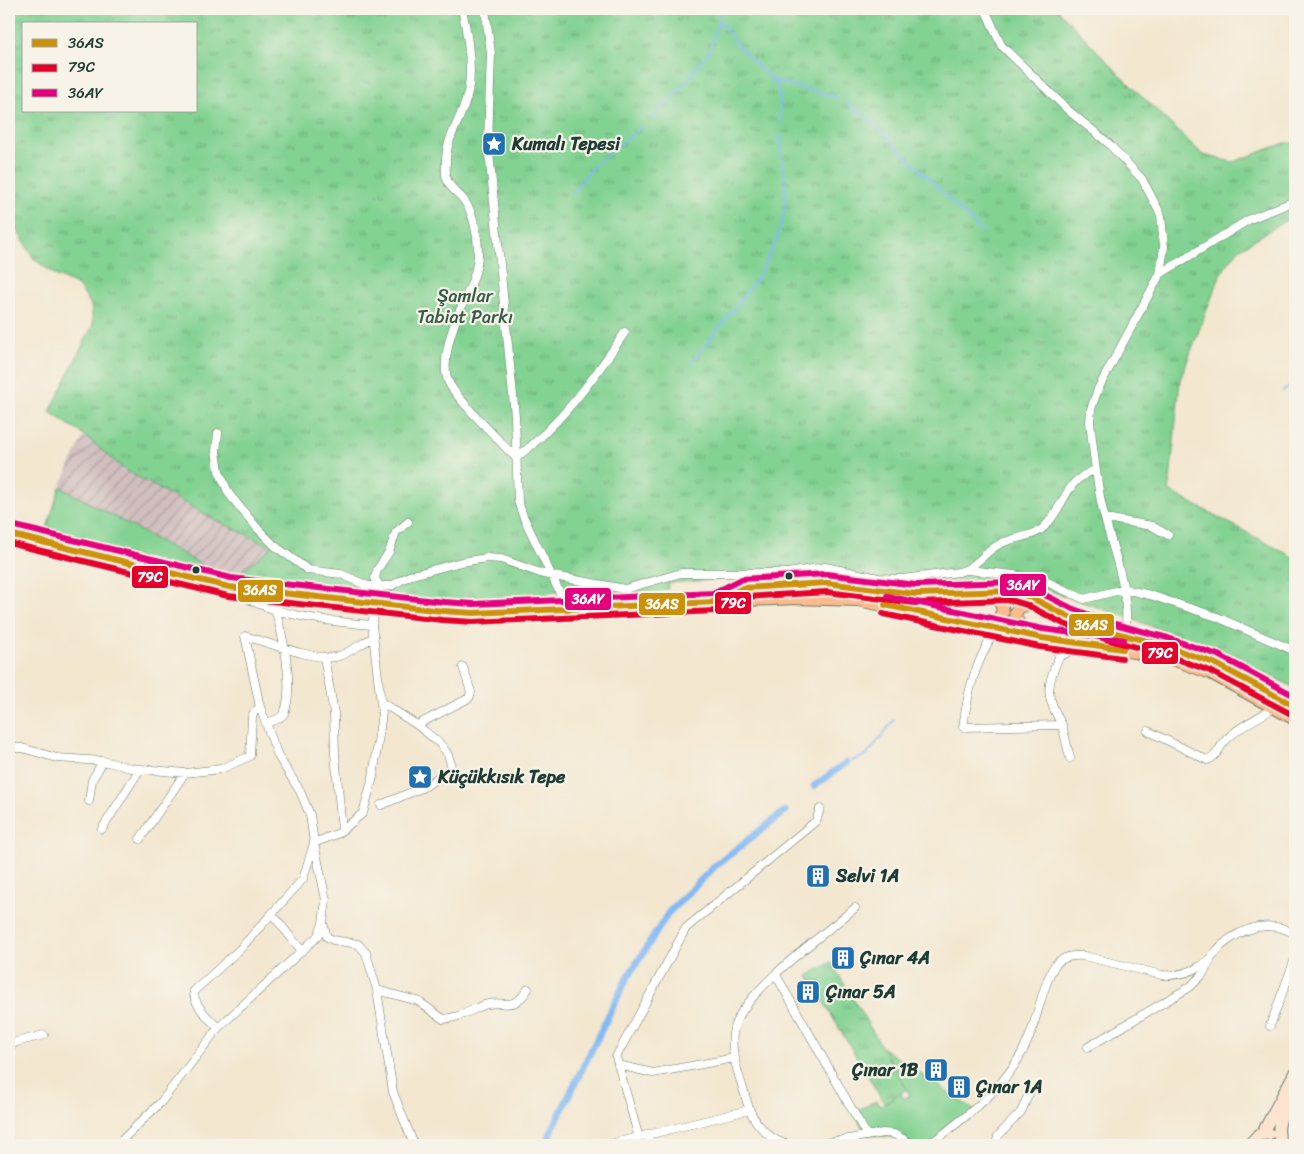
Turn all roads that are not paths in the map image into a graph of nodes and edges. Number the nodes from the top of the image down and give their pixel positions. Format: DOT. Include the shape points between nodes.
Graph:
graph roads {
  1 [pos="462,9"];
  2 [pos="485,9"];
  3 [pos="984,9"];
  4 [pos="1295,200"];
  5 [pos="1160,274"];
  6 [pos="625,332"];
  7 [pos="218,432"];
  8 [pos="516,458"];
  9 [pos="1096,470"];
  10 [pos="1105,518"];
  11 [pos="408,522"];
  12 [pos="9,534"];
  13 [pos="1168,535"];
  14 [pos="968,570"];
  15 [pos="551,575"];
  16 [pos="379,586"];
  17 [pos="229,587"];
  18 [pos="1124,589"];
  19 [pos="984,591"];
  20 [pos="716,602"];
  21 [pos="376,603"];
  22 [pos="1041,603"];
  23 [pos="275,609"];
  24 [pos="564,610"];
  25 [pos="372,625"];
  26 [pos="978,626"];
  27 [pos="995,629"];
  28 [pos="374,636"];
  29 [pos="1125,636"];
  30 [pos="1033,637"];
  31 [pos="1054,640"];
  32 [pos="1083,644"];
  33 [pos="286,649"];
  34 [pos="1295,651"];
  35 [pos="1059,656"];
  36 [pos="324,657"];
  37 [pos="463,667"];
  38 [pos="381,702"];
  39 [pos="1295,706"];
  40 [pos="260,707"];
  41 [pos="1274,708"];
  42 [pos="1295,719"];
  43 [pos="266,723"];
  44 [pos="417,725"];
  45 [pos="1062,725"];
  46 [pos="1148,731"];
  47 [pos="9,748"];
  48 [pos="1070,758"];
  49 [pos="103,761"];
  50 [pos="140,769"];
  51 [pos="184,773"];
  52 [pos="89,801"];
  53 [pos="381,805"];
  54 [pos="820,809"];
  55 [pos="102,828"];
  56 [pos="342,830"];
  57 [pos="140,839"];
  58 [pos="314,843"];
  59 [pos="855,908"];
  60 [pos="272,914"];
  61 [pos="324,923"];
  62 [pos="1295,934"];
  63 [pos="302,951"];
  64 [pos="1212,957"];
  65 [pos="1295,959"];
  66 [pos="776,975"];
  67 [pos="528,989"];
  68 [pos="377,990"];
  69 [pos="1270,1026"];
  70 [pos="218,1028"];
  71 [pos="44,1035"];
  72 [pos="9,1046"];
  73 [pos="1088,1046"];
  74 [pos="735,1058"];
  75 [pos="618,1065"];
  76 [pos="1295,1072"];
  77 [pos="1030,1090"];
  78 [pos="1295,1092"];
  79 [pos="749,1110"];
  80 [pos="648,1134"];
  81 [pos="866,1134"];
  82 [pos="1260,1135"];
  83 [pos="639,1136"];
  84 [pos="778,1144"];
  85 [pos="117,1145"];
  86 [pos="414,1145"];
  87 [pos="606,1145"];
  88 [pos="640,1145"];
  89 [pos="650,1145"];
  90 [pos="791,1145"];
  91 [pos="814,1145"];
  92 [pos="913,1145"];
  93 [pos="929,1145"];
  94 [pos="996,1145"];
  95 [pos="1249,1145"];
  96 [pos="1281,1145"];
  1 -- 8 [label="street" via="469,52 468,77 465,105 449,138 446,178 471,214 478,254 450,343 446,365 448,382"];
  2 -- 8 [label="street" via="491,53 488,142 515,416"];
  3 -- 5 [label="street" via="1001,44 1142,178 1161,214 1164,247"];
  4 -- 5 [label="street" via="1250,219"];
  5 -- 9 [label="street" via="1098,389 1091,409"];
  6 -- 8 [label="street" via="555,422 534,445"];
  7 -- 16 [label="street" via="219,471 229,494 275,546 308,570 341,574 368,586"];
  8 -- 15 [label="street" via="522,516"];
  9 -- 10 [label="street"];
  9 -- 14 [label="street" via="1083,474 1071,485 1040,531 999,544"];
  10 -- 13 [label="street" via="1152,526"];
  10 -- 18 [label="street"];
  11 -- 16 [label="street" via="396,532 389,552 377,570 375,578"];
  12 -- 17 [label="main road"];
  14 -- 15 [label="street" via="902,579 879,578 825,567 787,573 681,573 625,589"];
  14 -- 18 [label="street" via="1047,582 1084,599"];
  15 -- 16 [label="street" via="501,559 487,558 409,576 391,586"];
  15 -- 24 [label="street"];
  17 -- 21 [label="main road"];
  17 -- 23 [label="street" via="245,598"];
  18 -- 29 [label="street"];
  18 -- 34 [label="street" via="1217,617"];
  19 -- 20 [label="main road" via="888,592 827,584 743,588"];
  19 -- 22 [label="main road" via="1011,591"];
  19 -- 26 [label="main road" via="995,596 1004,612 996,622"];
  20 -- 24 [label="main road"];
  20 -- 26 [label="main road" via="796,598 858,600"];
  21 -- 24 [label="main road" via="473,613"];
  21 -- 25 [label="street"];
  22 -- 29 [label="main road" via="1082,622"];
  22 -- 30 [label="main road" via="1023,605 1014,615 1016,622"];
  23 -- 25 [label="street" via="349,624"];
  23 -- 33 [label="street"];
  25 -- 28 [label="street"];
  26 -- 27 [label="main road"];
  27 -- 30 [label="main road"];
  27 -- 45 [label="street" via="968,690 963,727"];
  28 -- 36 [label="street" via="337,657"];
  28 -- 38 [label="street"];
  29 -- 39 [label="main road" via="1207,660"];
  30 -- 31 [label="main road"];
  31 -- 32 [label="main road"];
  31 -- 35 [label="street"];
  32 -- 35 [label="street"];
  32 -- 41 [label="main road" via="1167,657 1211,673"];
  33 -- 36 [label="street"];
  33 -- 40 [label="street" via="245,636"];
  33 -- 43 [label="street" via="288,684 285,712 278,719"];
  35 -- 45 [label="street" via="1048,698"];
  36 -- 56 [label="street" via="334,713"];
  37 -- 44 [label="street" via="472,692 469,698"];
  38 -- 44 [label="street"];
  38 -- 56 [label="street" via="373,777 363,813"];
  40 -- 43 [label="street"];
  40 -- 51 [label="street" via="252,717 250,756 221,769"];
  41 -- 42 [label="main road"];
  41 -- 46 [label="street" via="1225,741 1212,759 1206,760"];
  43 -- 58 [label="street" via="278,756 300,790 310,815"];
  44 -- 53 [label="street" via="444,748 451,760 451,768 426,786"];
  45 -- 48 [label="street"];
  47 -- 49 [label="street" via="22,748 57,758"];
  49 -- 50 [label="street"];
  49 -- 52 [label="street" via="92,780"];
  50 -- 51 [label="street"];
  50 -- 55 [label="street"];
  51 -- 57 [label="street"];
  54 -- 75 [label="street" via="816,821 686,928 616,1057"];
  56 -- 58 [label="street"];
  58 -- 60 [label="street" via="303,880"];
  58 -- 61 [label="street" via="326,900"];
  59 -- 66 [label="street"];
  60 -- 63 [label="street"];
  60 -- 70 [label="street" via="194,991 197,1003"];
  61 -- 63 [label="street" via="318,936"];
  61 -- 68 [label="street" via="327,937 358,944 366,953"];
  62 -- 64 [label="street" via="1276,926 1262,925 1232,938"];
  63 -- 70 [label="street"];
  64 -- 73 [label="street" via="1202,975 1190,987"];
  64 -- 93 [label="street" via="1175,976 1084,956 1063,959 1052,968 1028,1040 1013,1067 990,1095"];
  65 -- 69 [label="street"];
  66 -- 74 [label="street" via="751,996 739,1016 734,1028"];
  66 -- 81 [label="street"];
  67 -- 68 [label="street" via="522,999 507,1005 486,1004 466,1014 443,1019 418,1001"];
  68 -- 86 [label="street" via="393,1092"];
  70 -- 85 [label="street" via="161,1102"];
  71 -- 72 [label="street"];
  74 -- 75 [label="street" via="654,1072"];
  74 -- 79 [label="street"];
  75 -- 83 [label="street"];
  76 -- 82 [label="main road"];
  77 -- 94 [label="street" via="1021,1112 998,1136"];
  78 -- 96 [label="main road" via="1279,1121"];
  79 -- 80 [label="street"];
  79 -- 84 [label="street"];
  80 -- 83 [label="street"];
  80 -- 89 [label="street"];
  81 -- 91 [label="street"];
  81 -- 92 [label="street" via="894,1134"];
  82 -- 95 [label="main road"];
  82 -- 96 [label="main road" via="1270,1134"];
  83 -- 87 [label="street"];
  83 -- 88 [label="street"];
  84 -- 90 [label="street"];
}
